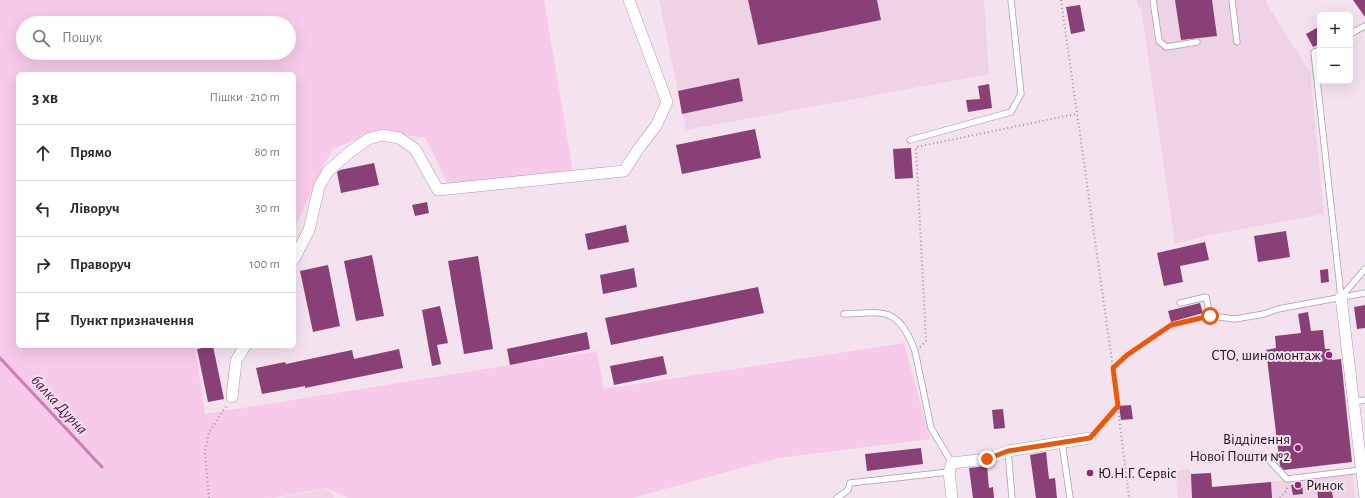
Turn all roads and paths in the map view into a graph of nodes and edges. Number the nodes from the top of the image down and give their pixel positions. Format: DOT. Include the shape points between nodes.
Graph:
graph roads {
  1 [pos="629,0"];
  2 [pos="1011,0"];
  3 [pos="1061,0"];
  4 [pos="1153,0"];
  5 [pos="1232,0"];
  6 [pos="1365,26"];
  7 [pos="1353,32"];
  8 [pos="1197,42"];
  9 [pos="1237,42"];
  10 [pos="1317,51"];
  11 [pos="1317,79"];
  12 [pos="1318,84"];
  13 [pos="1076,114"];
  14 [pos="910,140"];
  15 [pos="296,255"];
  16 [pos="1365,269"];
  17 [pos="1365,294"];
  18 [pos="1341,297"];
  19 [pos="1180,303"];
  20 [pos="844,314"];
  21 [pos="1210,316"];
  22 [pos="244,348"];
  23 [pos="915,351"];
  24 [pos="1113,368"];
  25 [pos="232,397"];
  26 [pos="1365,400"];
  27 [pos="1353,402"];
  28 [pos="1118,406"];
  29 [pos="1090,438"];
  30 [pos="1062,443"];
  31 [pos="1008,451"];
  32 [pos="1266,457"];
  33 [pos="951,468"];
  34 [pos="1361,470"];
  35 [pos="1287,479"];
  36 [pos="209,498"];
  37 [pos="837,498"];
  38 [pos="952,498"];
  39 [pos="1012,498"];
  40 [pos="1070,498"];
  41 [pos="1129,498"];
  42 [pos="1280,498"];
  43 [pos="1365,498"];
  1 -- 15 [label="street" via="668,102 656,126 624,171 438,190 415,150 399,138 382,135 368,139 328,171 319,187 309,230"];
  2 -- 14 [label="lane" via="1021,94 1011,112"];
  3 -- 13 [label="path"];
  4 -- 8 [label="lane" via="1159,41 1166,47"];
  5 -- 9 [label="lane"];
  6 -- 7 [label="lane"];
  10 -- 11 [label="lane" via="1314,52"];
  12 -- 18 [label="lane"];
  13 -- 23 [label="path" via="916,147 926,341"];
  13 -- 24 [label="path"];
  16 -- 18 [label="lane"];
  17 -- 18 [label="lane"];
  18 -- 21 [label="lane" via="1235,319"];
  18 -- 27 [label="street"];
  19 -- 21 [label="lane" via="1206,297"];
  20 -- 23 [label="lane" via="879,312 890,315 901,322"];
  21 -- 24 [label="path" via="1171,325 1127,355"];
  22 -- 25 [label="street" via="236,361"];
  23 -- 33 [label="lane" via="931,428"];
  24 -- 28 [label="path"];
  25 -- 36 [label="path" via="209,432 205,452"];
  26 -- 27 [label="lane"];
  27 -- 34 [label="street"];
  28 -- 29 [label="path"];
  28 -- 41 [label="path"];
  29 -- 30 [label="street"];
  30 -- 31 [label="street"];
  30 -- 40 [label="lane"];
  31 -- 33 [label="street"];
  31 -- 39 [label="lane"];
  32 -- 35 [label="lane"];
  33 -- 37 [label="lane" via="850,483 848,490"];
  33 -- 38 [label="street"];
  34 -- 35 [label="lane"];
  34 -- 43 [label="street"];
  35 -- 42 [label="path" via="1287,490"];
}
